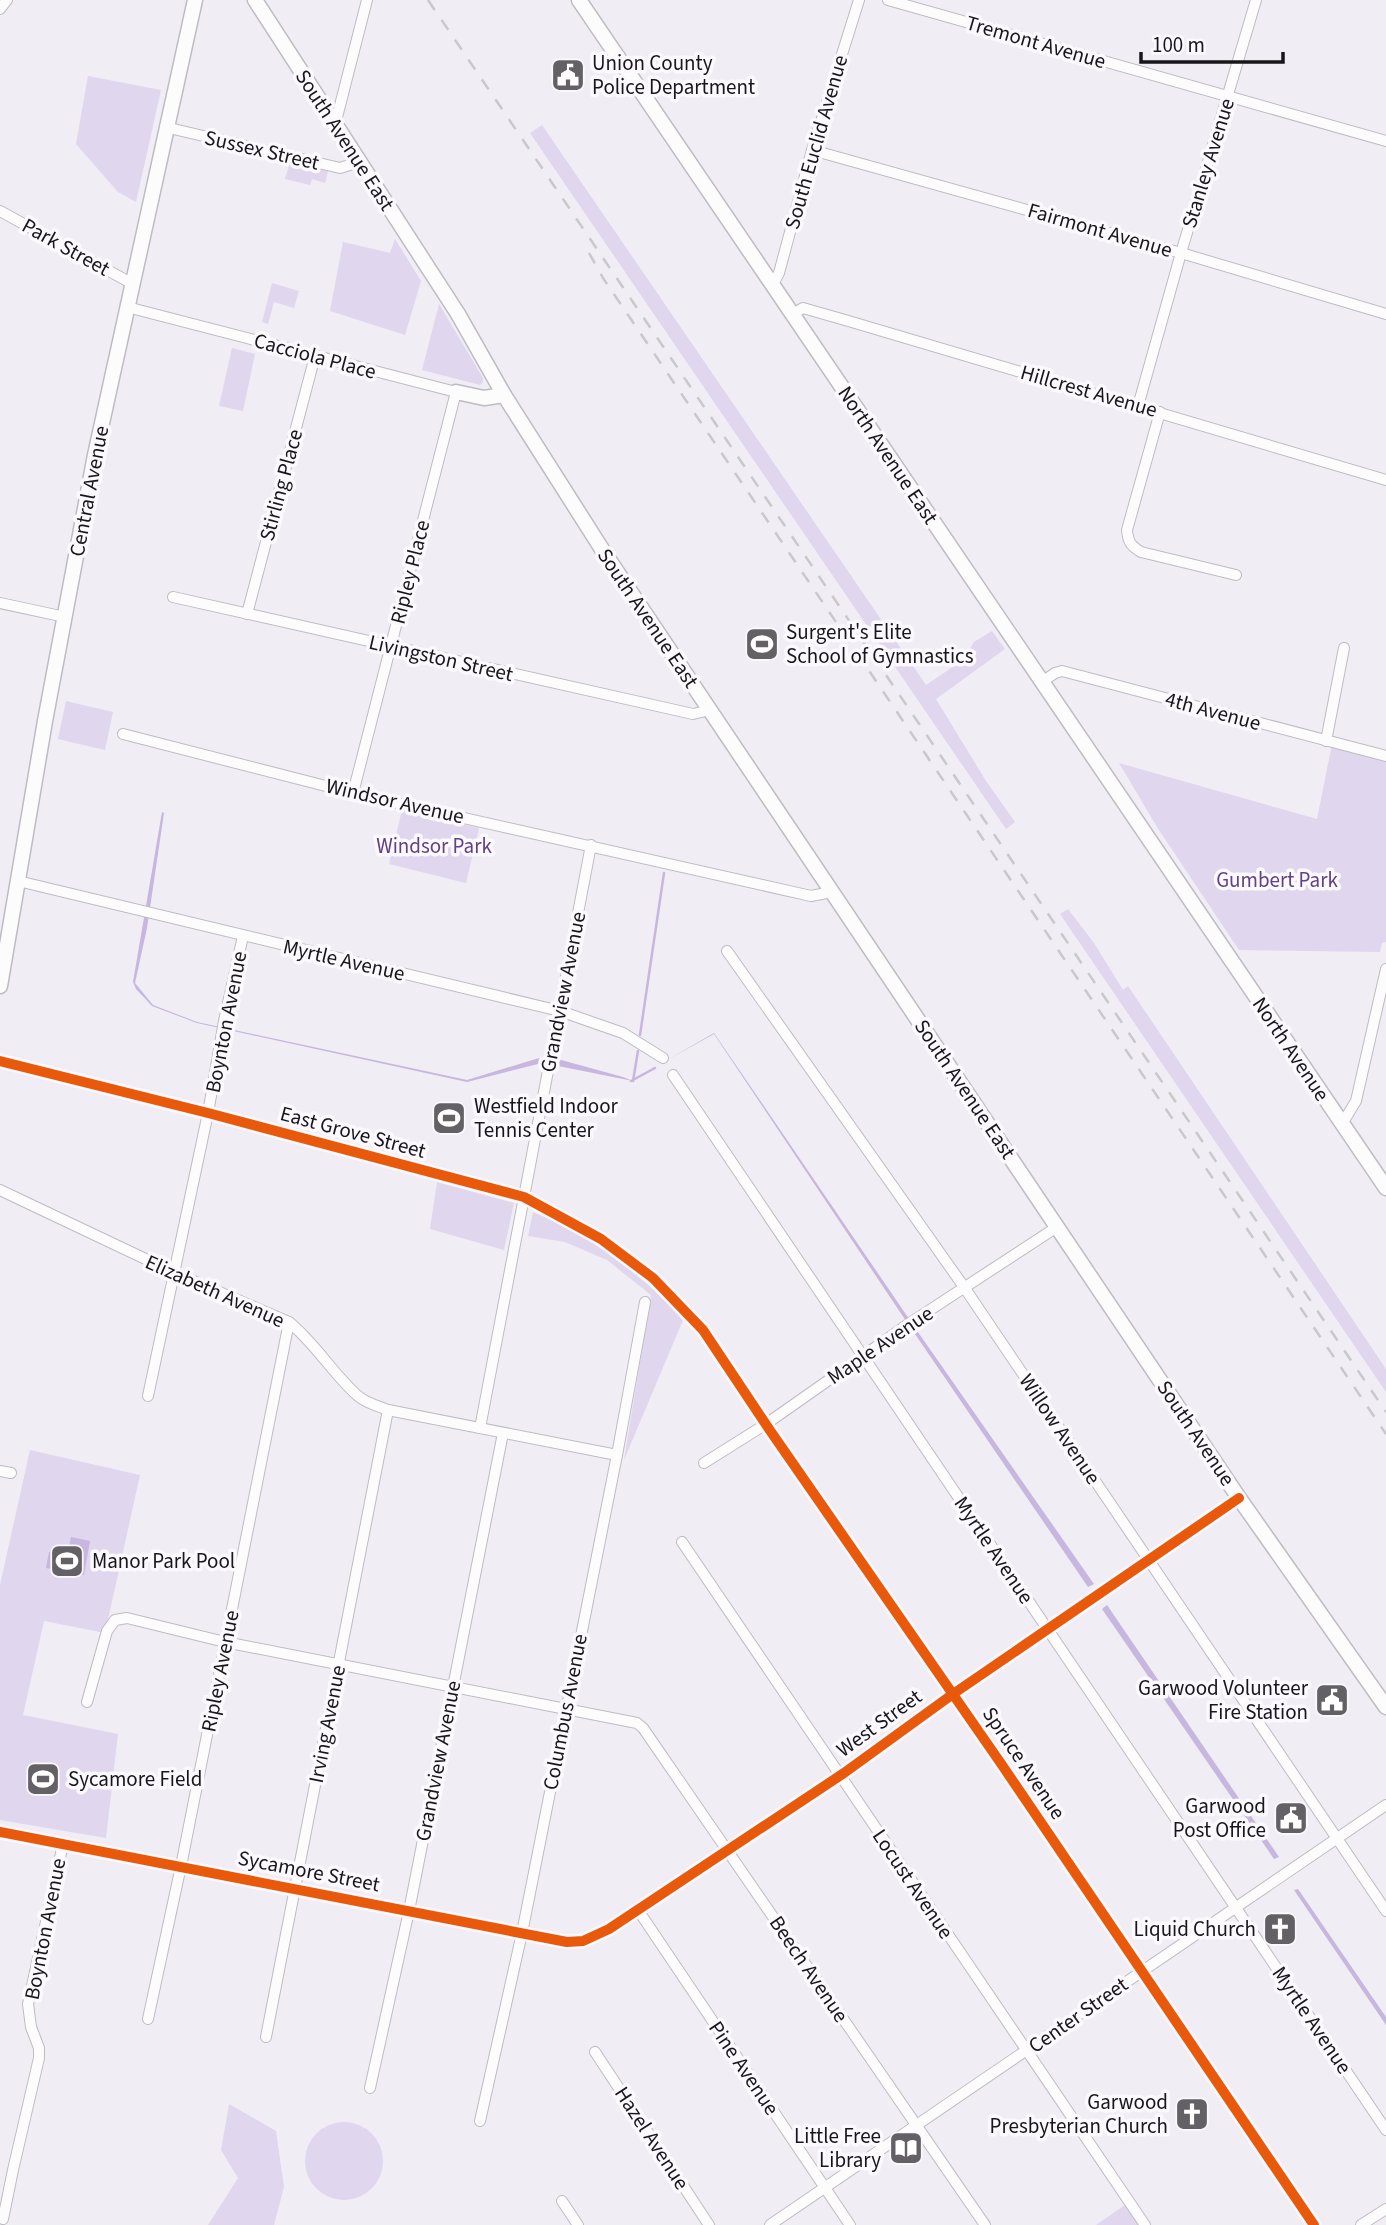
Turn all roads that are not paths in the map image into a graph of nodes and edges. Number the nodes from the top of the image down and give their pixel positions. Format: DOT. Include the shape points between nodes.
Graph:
graph roads {
  1 [pos="7,0"];
  2 [pos="195,0"];
  3 [pos="255,0"];
  4 [pos="367,0"];
  5 [pos="579,0"];
  6 [pos="859,0"];
  7 [pos="888,0"];
  8 [pos="1256,0"];
  9 [pos="0,9"];
  10 [pos="1228,96"];
  11 [pos="335,126"];
  12 [pos="165,127"];
  13 [pos="1386,141"];
  14 [pos="812,150"];
  15 [pos="359,162"];
  16 [pos="0,211"];
  17 [pos="1181,253"];
  18 [pos="131,284"];
  19 [pos="772,284"];
  20 [pos="127,307"];
  21 [pos="793,314"];
  22 [pos="1386,314"];
  23 [pos="315,356"];
  24 [pos="456,392"];
  25 [pos="505,395"];
  26 [pos="1138,406"];
  27 [pos="1160,412"];
  28 [pos="1386,480"];
  29 [pos="1236,575"];
  30 [pos="173,597"];
  31 [pos="0,603"];
  32 [pos="247,614"];
  33 [pos="65,617"];
  34 [pos="391,647"];
  35 [pos="1344,648"];
  36 [pos="1042,681"];
  37 [pos="710,710"];
  38 [pos="123,734"];
  39 [pos="1325,741"];
  40 [pos="1386,756"];
  41 [pos="353,793"];
  42 [pos="592,845"];
  43 [pos="18,881"];
  44 [pos="832,891"];
  45 [pos="1196,909"];
  46 [pos="243,936"];
  47 [pos="727,951"];
  48 [pos="1386,970"];
  49 [pos="0,986"];
  50 [pos="560,1011"];
  51 [pos="663,1058"];
  52 [pos="0,1061"];
  53 [pos="673,1075"];
  54 [pos="208,1113"];
  55 [pos="1342,1124"];
  56 [pos="1386,1188"];
  57 [pos="0,1190"];
  58 [pos="524,1197"];
  59 [pos="1057,1227"];
  60 [pos="175,1273"];
  61 [pos="964,1287"];
  62 [pos="669,1296"];
  63 [pos="645,1302"];
  64 [pos="289,1322"];
  65 [pos="862,1356"];
  66 [pos="148,1396"];
  67 [pos="388,1410"];
  68 [pos="766,1424"];
  69 [pos="480,1428"];
  70 [pos="503,1433"];
  71 [pos="617,1455"];
  72 [pos="704,1463"];
  73 [pos="0,1471"];
  74 [pos="11,1473"];
  75 [pos="1239,1498"];
  76 [pos="682,1542"];
  77 [pos="1149,1560"];
  78 [pos="1048,1629"];
  79 [pos="225,1642"];
  80 [pos="339,1664"];
  81 [pos="452,1687"];
  82 [pos="953,1693"];
  83 [pos="87,1702"];
  84 [pos="1386,1707"];
  85 [pos="565,1709"];
  86 [pos="840,1775"];
  87 [pos="1386,1805"];
  88 [pos="0,1832"];
  89 [pos="1336,1838"];
  90 [pos="63,1844"];
  91 [pos="727,1849"];
  92 [pos="181,1866"];
  93 [pos="296,1888"];
  94 [pos="1236,1909"];
  95 [pos="638,1910"];
  96 [pos="408,1911"];
  97 [pos="1386,1911"];
  98 [pos="609,1929"];
  99 [pos="522,1933"];
  100 [pos="1142,1970"];
  101 [pos="148,2019"];
  102 [pos="266,2037"];
  103 [pos="1026,2051"];
  104 [pos="594,2052"];
  105 [pos="370,2088"];
  106 [pos="480,2122"];
  107 [pos="916,2126"];
  108 [pos="1386,2130"];
  109 [pos="824,2188"];
  110 [pos="562,2201"];
  111 [pos="1386,2209"];
  112 [pos="5,2221"];
  113 [pos="578,2225"];
  114 [pos="709,2225"];
  115 [pos="770,2225"];
  116 [pos="850,2225"];
  117 [pos="985,2225"];
  118 [pos="1145,2225"];
  119 [pos="1314,2225"];
  120 [pos="1361,2225"];
  1 -- 9 [label="street"];
  2 -- 12 [label="main road, Central Avenue"];
  3 -- 11 [label="main road, South Avenue East"];
  4 -- 11 [label="street"];
  5 -- 19 [label="main road, North Avenue East"];
  6 -- 14 [label="street, South Euclid Avenue"];
  7 -- 10 [label="street, Tremont Avenue"];
  8 -- 10 [label="street, Stanley Avenue"];
  10 -- 13 [label="street, Tremont Avenue"];
  10 -- 17 [label="street, Stanley Avenue"];
  11 -- 15 [label="main road, South Avenue East"];
  12 -- 15 [label="street, Sussex Street" via="340,168"];
  12 -- 18 [label="main road, Central Avenue"];
  14 -- 17 [label="street, Fairmont Avenue"];
  14 -- 19 [label="street, South Euclid Avenue" via="779,273"];
  15 -- 25 [label="main road, South Avenue East"];
  16 -- 18 [label="street, Park Street"];
  17 -- 22 [label="street, Fairmont Avenue"];
  17 -- 26 [label="street, Stanley Avenue"];
  18 -- 20 [label="main road, Central Avenue"];
  19 -- 21 [label="main road, North Avenue East"];
  20 -- 23 [label="street, Cacciola Place"];
  20 -- 33 [label="main road, Central Avenue"];
  21 -- 26 [label="street, Hillcrest Avenue" via="803,309 814,311"];
  21 -- 36 [label="main road, North Avenue East"];
  23 -- 24 [label="street, Cacciola Place"];
  23 -- 32 [label="street, Stirling Place"];
  24 -- 25 [label="main road, Cacciola Place" via="484,398"];
  24 -- 34 [label="street, Ripley Place"];
  25 -- 37 [label="main road, South Avenue East"];
  26 -- 27 [label="street, Hillcrest Avenue"];
  27 -- 28 [label="street, Hillcrest Avenue"];
  27 -- 29 [label="street" via="1128,540 1141,552"];
  30 -- 32 [label="street, Livingston Street"];
  31 -- 33 [label="street"];
  32 -- 34 [label="street, Livingston Street"];
  33 -- 43 [label="main road, Central Avenue"];
  34 -- 37 [label="street, Livingston Street" via="693,714"];
  34 -- 41 [label="street, Ripley Place"];
  35 -- 39 [label="street"];
  36 -- 39 [label="street, 4th Avenue" via="1062,671"];
  36 -- 45 [label="main road, North Avenue East"];
  37 -- 44 [label="main road, South Avenue East"];
  38 -- 41 [label="street, Windsor Avenue"];
  39 -- 40 [label="street, 4th Avenue"];
  41 -- 42 [label="street, Windsor Avenue"];
  42 -- 44 [label="street, Windsor Avenue" via="811,896"];
  42 -- 50 [label="street, Grandview Avenue"];
  43 -- 46 [label="street, Myrtle Avenue"];
  43 -- 49 [label="main road, Central Avenue"];
  44 -- 59 [label="main road, South Avenue East"];
  45 -- 55 [label="main road, North Avenue"];
  46 -- 50 [label="street, Myrtle Avenue"];
  46 -- 54 [label="street, Boynton Avenue"];
  47 -- 61 [label="street, Willow Avenue"];
  48 -- 55 [label="street" via="1356,1101"];
  50 -- 51 [label="street, Myrtle Avenue" via="623,1033"];
  50 -- 58 [label="street, Grandview Avenue"];
  52 -- 54 [label="street, East Grove Street"];
  53 -- 65 [label="street, Myrtle Avenue"];
  54 -- 58 [label="street, East Grove Street"];
  54 -- 60 [label="street, Boynton Avenue"];
  55 -- 56 [label="main road, North Avenue"];
  57 -- 60 [label="street, Elizabeth Avenue"];
  58 -- 62 [label="street, East Grove Street" via="601,1239 653,1278"];
  58 -- 69 [label="street, Grandview Avenue"];
  59 -- 61 [label="street, Maple Avenue"];
  59 -- 75 [label="main road, South Avenue"];
  60 -- 64 [label="street, Elizabeth Avenue"];
  60 -- 66 [label="street, Boynton Avenue"];
  61 -- 65 [label="street, Maple Avenue"];
  61 -- 77 [label="street, Willow Avenue"];
  62 -- 68 [label="street, Spruce Avenue" via="703,1330"];
  63 -- 71 [label="street, Columbus Avenue"];
  64 -- 67 [label="street, Elizabeth Avenue" via="359,1396"];
  64 -- 79 [label="street, Ripley Avenue"];
  65 -- 68 [label="street, Maple Avenue"];
  65 -- 78 [label="street, Myrtle Avenue"];
  67 -- 69 [label="street, Elizabeth Avenue"];
  67 -- 80 [label="street, Irving Avenue"];
  68 -- 72 [label="street, Maple Avenue"];
  68 -- 82 [label="street, Spruce Avenue"];
  69 -- 70 [label="street, Elizabeth Avenue"];
  70 -- 71 [label="street, Elizabeth Avenue"];
  70 -- 81 [label="street, Grandview Avenue"];
  71 -- 85 [label="street, Columbus Avenue"];
  73 -- 74 [label="street"];
  75 -- 77 [label="street, West Street"];
  75 -- 84 [label="main road, South Avenue"];
  76 -- 86 [label="street, Locust Avenue"];
  77 -- 78 [label="street, West Street"];
  77 -- 89 [label="street, Willow Avenue"];
  78 -- 82 [label="street, West Street"];
  78 -- 94 [label="street, Myrtle Avenue"];
  79 -- 80 [label="street"];
  79 -- 83 [label="street" via="115,1620 107,1631"];
  79 -- 92 [label="street, Ripley Avenue"];
  80 -- 81 [label="street"];
  80 -- 93 [label="street, Irving Avenue"];
  81 -- 85 [label="street"];
  81 -- 96 [label="street, Grandview Avenue"];
  82 -- 86 [label="street, West Street"];
  82 -- 100 [label="street, Spruce Avenue"];
  85 -- 91 [label="street, Beech Avenue" via="643,1728"];
  85 -- 99 [label="street, Columbus Avenue"];
  86 -- 91 [label="street, West Street"];
  86 -- 103 [label="street, Locust Avenue"];
  87 -- 89 [label="street, Center Street"];
  88 -- 90 [label="street, Sycamore Street"];
  89 -- 94 [label="street, Center Street"];
  89 -- 97 [label="street, Willow Avenue"];
  90 -- 92 [label="street, Sycamore Street"];
  90 -- 112 [label="street, Boynton Avenue" via="28,2004 39,2059"];
  91 -- 95 [label="street, West Street"];
  91 -- 107 [label="street, Beech Avenue"];
  92 -- 93 [label="street, Sycamore Street"];
  92 -- 101 [label="street, Ripley Avenue"];
  93 -- 96 [label="street, Sycamore Street"];
  93 -- 102 [label="street, Irving Avenue"];
  94 -- 100 [label="street, Center Street"];
  94 -- 108 [label="street, Myrtle Avenue"];
  95 -- 98 [label="street, West Street"];
  95 -- 109 [label="street, Pine Avenue"];
  96 -- 99 [label="street, Sycamore Street"];
  96 -- 105 [label="street, Grandview Avenue"];
  98 -- 99 [label="street, Sycamore Street" via="575,1942"];
  99 -- 106 [label="street, Columbus Avenue"];
  100 -- 103 [label="street, Center Street"];
  100 -- 119 [label="street, Spruce Avenue"];
  103 -- 107 [label="street, Center Street"];
  103 -- 118 [label="street, Locust Avenue"];
  104 -- 114 [label="street, Hazel Avenue"];
  107 -- 109 [label="street, Center Street"];
  107 -- 117 [label="street, Beech Avenue"];
  109 -- 115 [label="street, Center Street"];
  109 -- 116 [label="street, Pine Avenue"];
  110 -- 113 [label="street"];
  111 -- 120 [label="street"];
}
